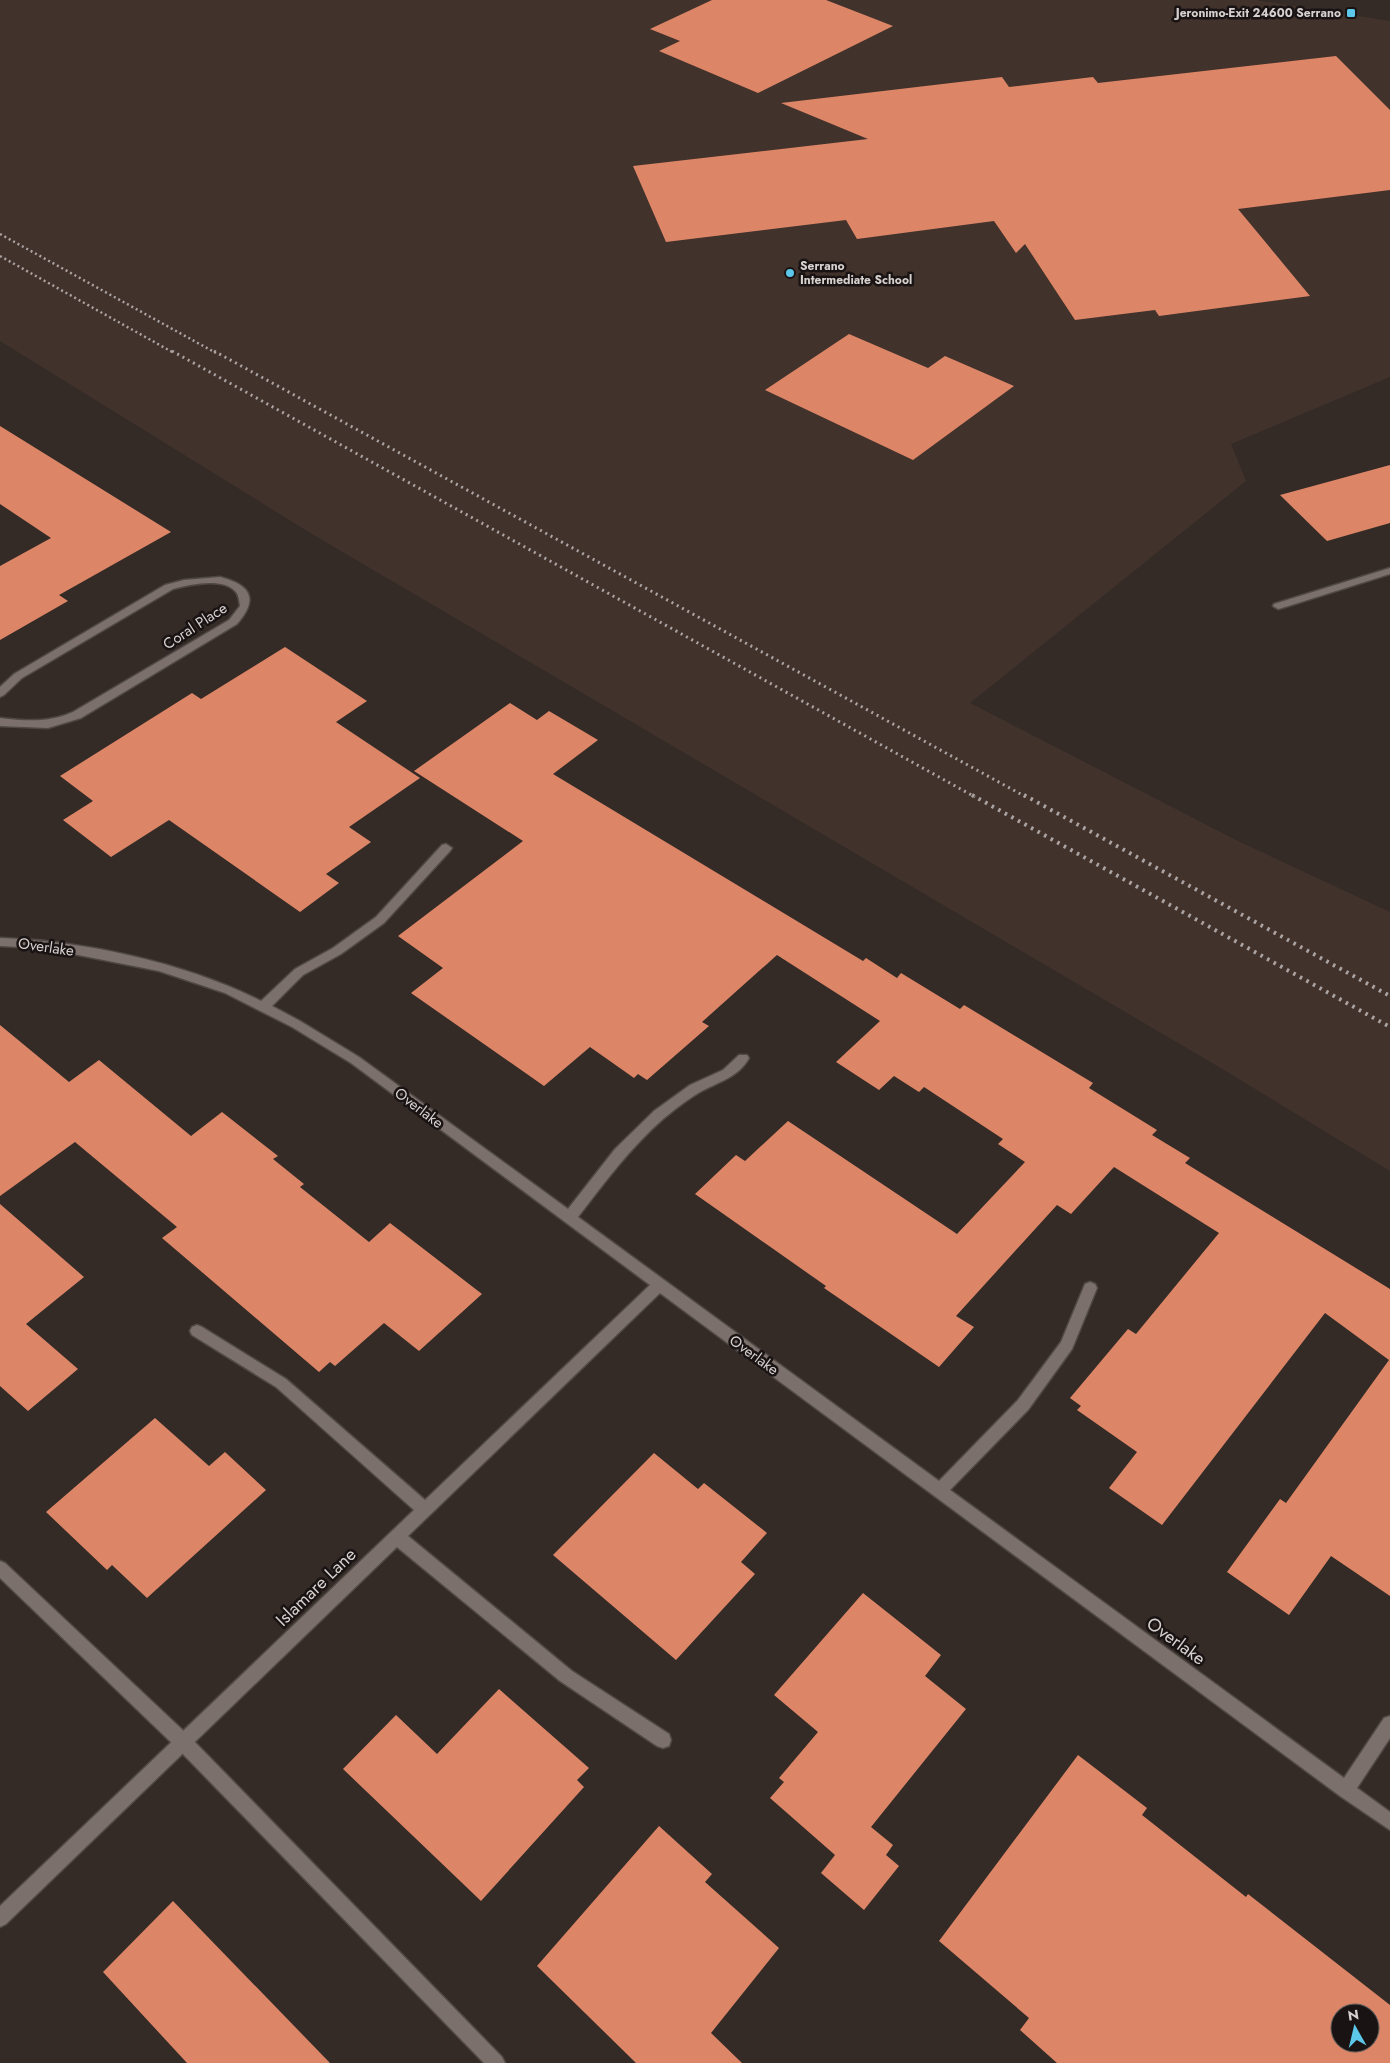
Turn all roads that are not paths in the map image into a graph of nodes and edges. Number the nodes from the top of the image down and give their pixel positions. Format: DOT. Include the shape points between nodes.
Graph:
graph roads {
  1 [pos="1390,571"];
  2 [pos="1278,606"];
  3 [pos="0,693"];
  4 [pos="0,722"];
  5 [pos="446,848"];
  6 [pos="0,942"];
  7 [pos="263,1008"];
  8 [pos="743,1058"];
  9 [pos="569,1218"];
  10 [pos="659,1285"];
  11 [pos="1090,1288"];
  12 [pos="197,1331"];
  13 [pos="939,1491"];
  14 [pos="425,1510"];
  15 [pos="397,1537"];
  16 [pos="0,1568"];
  17 [pos="1390,1724"];
  18 [pos="663,1740"];
  19 [pos="183,1742"];
  20 [pos="1346,1790"];
  21 [pos="1390,1822"];
  22 [pos="0,1918"];
  23 [pos="496,2063"];
  1 -- 2 [label="street"];
  3 -- 4 [label="street, Coral Place" via="18,676 169,587 199,580 220,580 231,582 242,591 245,606 233,622 77,716 59,724 39,726"];
  5 -- 7 [label="street" via="380,920 337,951 299,972"];
  6 -- 7 [label="street, Overlake" via="42,944 160,967 229,990"];
  7 -- 9 [label="street, Overlake" via="355,1060"];
  8 -- 9 [label="street" via="727,1074 695,1088 659,1116 620,1153"];
  9 -- 10 [label="street, Overlake"];
  10 -- 13 [label="street, Overlake"];
  10 -- 14 [label="street, Islamare Lane"];
  11 -- 13 [label="street" via="1067,1345 1028,1397"];
  12 -- 14 [label="street" via="281,1383"];
  13 -- 20 [label="street, Overlake"];
  14 -- 15 [label="street, Islamare Lane"];
  15 -- 18 [label="street" via="566,1676"];
  15 -- 19 [label="street, Islamare Lane"];
  16 -- 19 [label="street"];
  17 -- 20 [label="street"];
  19 -- 22 [label="street, Islamare Lane"];
  19 -- 23 [label="street"];
  20 -- 21 [label="street, Overlake"];
}
